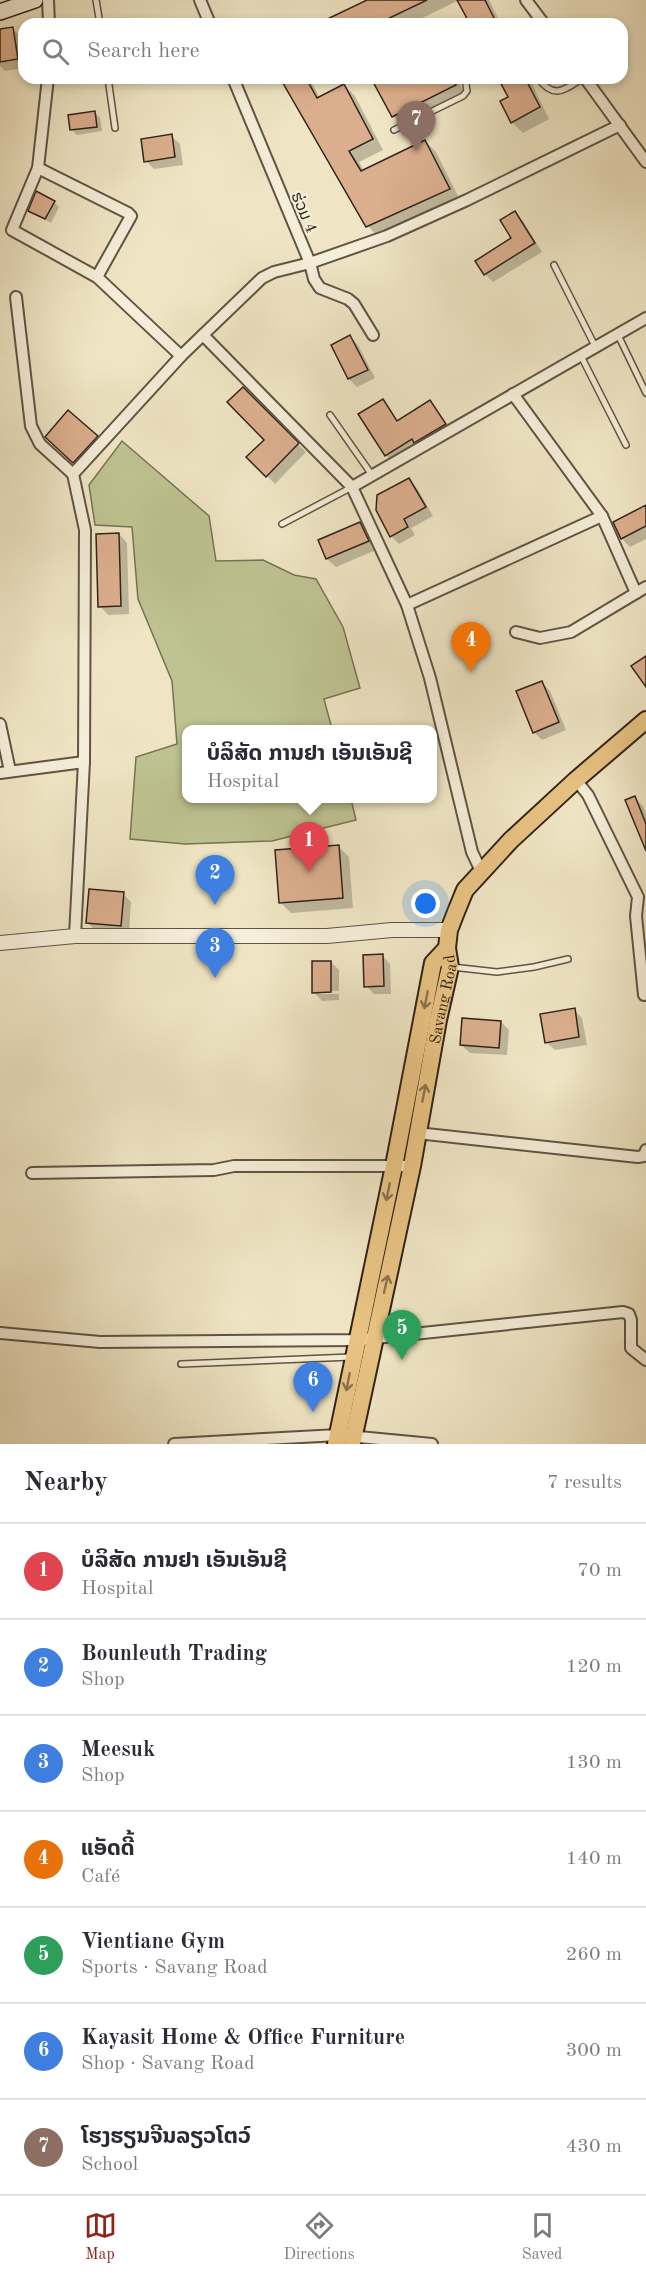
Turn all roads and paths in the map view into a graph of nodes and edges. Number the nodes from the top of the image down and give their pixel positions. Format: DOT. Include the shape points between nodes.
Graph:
graph roads {
  1 [pos="48,0"];
  2 [pos="96,0"];
  3 [pos="200,0"];
  4 [pos="526,0"];
  5 [pos="30,1"];
  6 [pos="0,12"];
  7 [pos="49,18"];
  8 [pos="99,18"];
  9 [pos="208,18"];
  10 [pos="536,18"];
  11 [pos="47,84"];
  12 [pos="109,84"];
  13 [pos="235,84"];
  14 [pos="466,84"];
  15 [pos="543,84"];
  16 [pos="573,84"];
  17 [pos="589,84"];
  18 [pos="620,125"];
  19 [pos="115,128"];
  20 [pos="394,130"];
  21 [pos="646,162"];
  22 [pos="38,168"];
  23 [pos="310,263"];
  24 [pos="554,265"];
  25 [pos="97,277"];
  26 [pos="16,297"];
  27 [pos="646,318"];
  28 [pos="617,333"];
  29 [pos="202,335"];
  30 [pos="373,335"];
  31 [pos="595,346"];
  32 [pos="580,354"];
  33 [pos="181,356"];
  34 [pos="646,393"];
  35 [pos="513,394"];
  36 [pos="330,415"];
  37 [pos="626,445"];
  38 [pos="73,474"];
  39 [pos="372,475"];
  40 [pos="352,487"];
  41 [pos="602,516"];
  42 [pos="282,524"];
  43 [pos="646,586"];
  44 [pos="636,593"];
  45 [pos="407,605"];
  46 [pos="516,632"];
  47 [pos="646,720"];
  48 [pos="0,723"];
  49 [pos="84,762"];
  50 [pos="5,772"];
  51 [pos="576,780"];
  52 [pos="481,871"];
  53 [pos="642,924"];
  54 [pos="449,930"];
  55 [pos="75,936"];
  56 [pos="0,943"];
  57 [pos="447,948"];
  58 [pos="568,960"];
  59 [pos="450,967"];
  60 [pos="644,995"];
  61 [pos="417,1133"];
  62 [pos="646,1150"];
  63 [pos="394,1166"];
  64 [pos="412,1166"];
  65 [pos="32,1173"];
  66 [pos="0,1333"];
  67 [pos="374,1338"];
  68 [pos="354,1348"];
  69 [pos="646,1360"];
  70 [pos="181,1364"];
  71 [pos="344,1440"];
  72 [pos="174,1444"];
  73 [pos="432,1444"];
  1 -- 7 [label="street"];
  2 -- 8 [label="lane"];
  3 -- 9 [label="street"];
  4 -- 10 [label="street"];
  5 -- 6 [label="main road"];
  11 -- 22 [label="street"];
  12 -- 19 [label="lane"];
  13 -- 23 [label="street, ຮ່ວມ 4"];
  14 -- 20 [label="lane" via="463,96"];
  15 -- 16 [label="lane" via="558,92"];
  17 -- 18 [label="street"];
  18 -- 21 [label="street"];
  18 -- 23 [label="street" via="387,236"];
  22 -- 25 [label="street" via="12,230"];
  22 -- 25 [label="street" via="131,216"];
  23 -- 29 [label="street" via="262,278"];
  23 -- 30 [label="street, ຮ່ວມ 4" via="320,288 354,304"];
  24 -- 31 [label="lane"];
  25 -- 33 [label="street"];
  26 -- 38 [label="street" via="32,426 40,444"];
  27 -- 28 [label="street"];
  28 -- 31 [label="street"];
  28 -- 34 [label="lane"];
  29 -- 33 [label="street"];
  29 -- 40 [label="street"];
  31 -- 32 [label="street"];
  32 -- 35 [label="street"];
  32 -- 37 [label="lane"];
  33 -- 38 [label="street"];
  35 -- 39 [label="street"];
  35 -- 41 [label="street"];
  36 -- 39 [label="lane"];
  38 -- 49 [label="street" via="85,530"];
  39 -- 40 [label="street"];
  40 -- 42 [label="lane"];
  40 -- 45 [label="street"];
  41 -- 44 [label="street"];
  41 -- 45 [label="street"];
  43 -- 44 [label="street"];
  44 -- 46 [label="street" via="571,632 540,638"];
  45 -- 52 [label="street" via="430,678 472,852"];
  47 -- 51 [label="main road"];
  48 -- 50 [label="street"];
  49 -- 50 [label="street"];
  49 -- 55 [label="street"];
  51 -- 52 [label="main road"];
  51 -- 53 [label="street" via="588,795 638,897"];
  52 -- 54 [label="main road" via="465,890"];
  53 -- 60 [label="street"];
  54 -- 55 [label="street" via="327,936"];
  54 -- 57 [label="main road"];
  55 -- 56 [label="street"];
  57 -- 59 [label="main road, Savang Road"];
  57 -- 63 [label="main road, Savang Road, one-way" via="433,963"];
  58 -- 59 [label="lane" via="497,972"];
  61 -- 59 [label="main road, Savang Road, one-way"];
  61 -- 62 [label="street" via="638,1157 644,1156"];
  61 -- 64 [label="main road, Savang Road"];
  63 -- 64 [label="street"];
  63 -- 65 [label="street" via="234,1166 214,1170"];
  63 -- 68 [label="main road, Savang Road, one-way"];
  67 -- 64 [label="main road, Savang Road, one-way"];
  66 -- 68 [label="street" via="100,1342"];
  67 -- 68 [label="street"];
  67 -- 69 [label="street" via="623,1312 630,1320 631,1348"];
  67 -- 71 [label="main road, Savang Road"];
  68 -- 70 [label="lane"];
  68 -- 71 [label="main road, Savang Road, one-way"];
  71 -- 72 [label="street"];
  71 -- 73 [label="street"];
}
